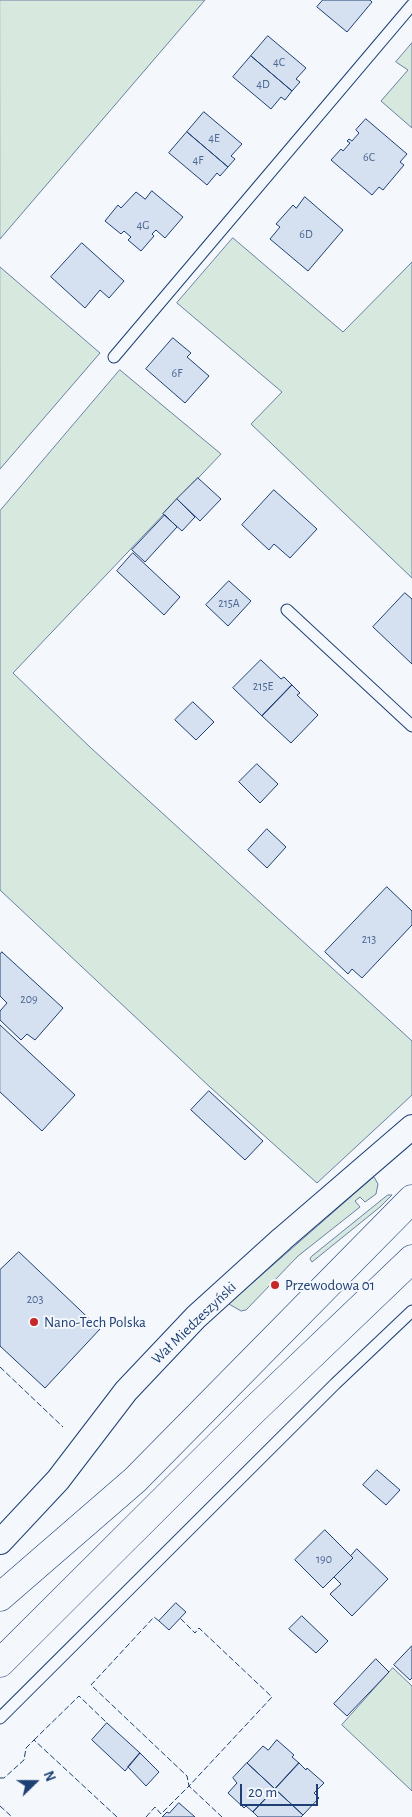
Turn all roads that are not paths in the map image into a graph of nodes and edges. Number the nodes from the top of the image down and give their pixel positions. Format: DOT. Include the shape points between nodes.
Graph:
graph roads {
  1 [pos="412,5"];
  2 [pos="114,357"];
  3 [pos="287,610"];
  4 [pos="412,726"];
  5 [pos="412,1127"];
  6 [pos="412,1200"];
  7 [pos="412,1259"];
  8 [pos="412,1311"];
  9 [pos="0,1542"];
  10 [pos="0,1597"];
  11 [pos="0,1663"];
  12 [pos="0,1718"];
  1 -- 2 [label="lane"];
  3 -- 4 [label="lane"];
  5 -- 9 [label="street, Wał Miedzeszyński" via="196,1317 126,1392 58,1480"];
  6 -- 10 [label="main road" via="135,1480"];
  7 -- 11 [label="main road" via="267,1397"];
  8 -- 12 [label="lane"];
}
